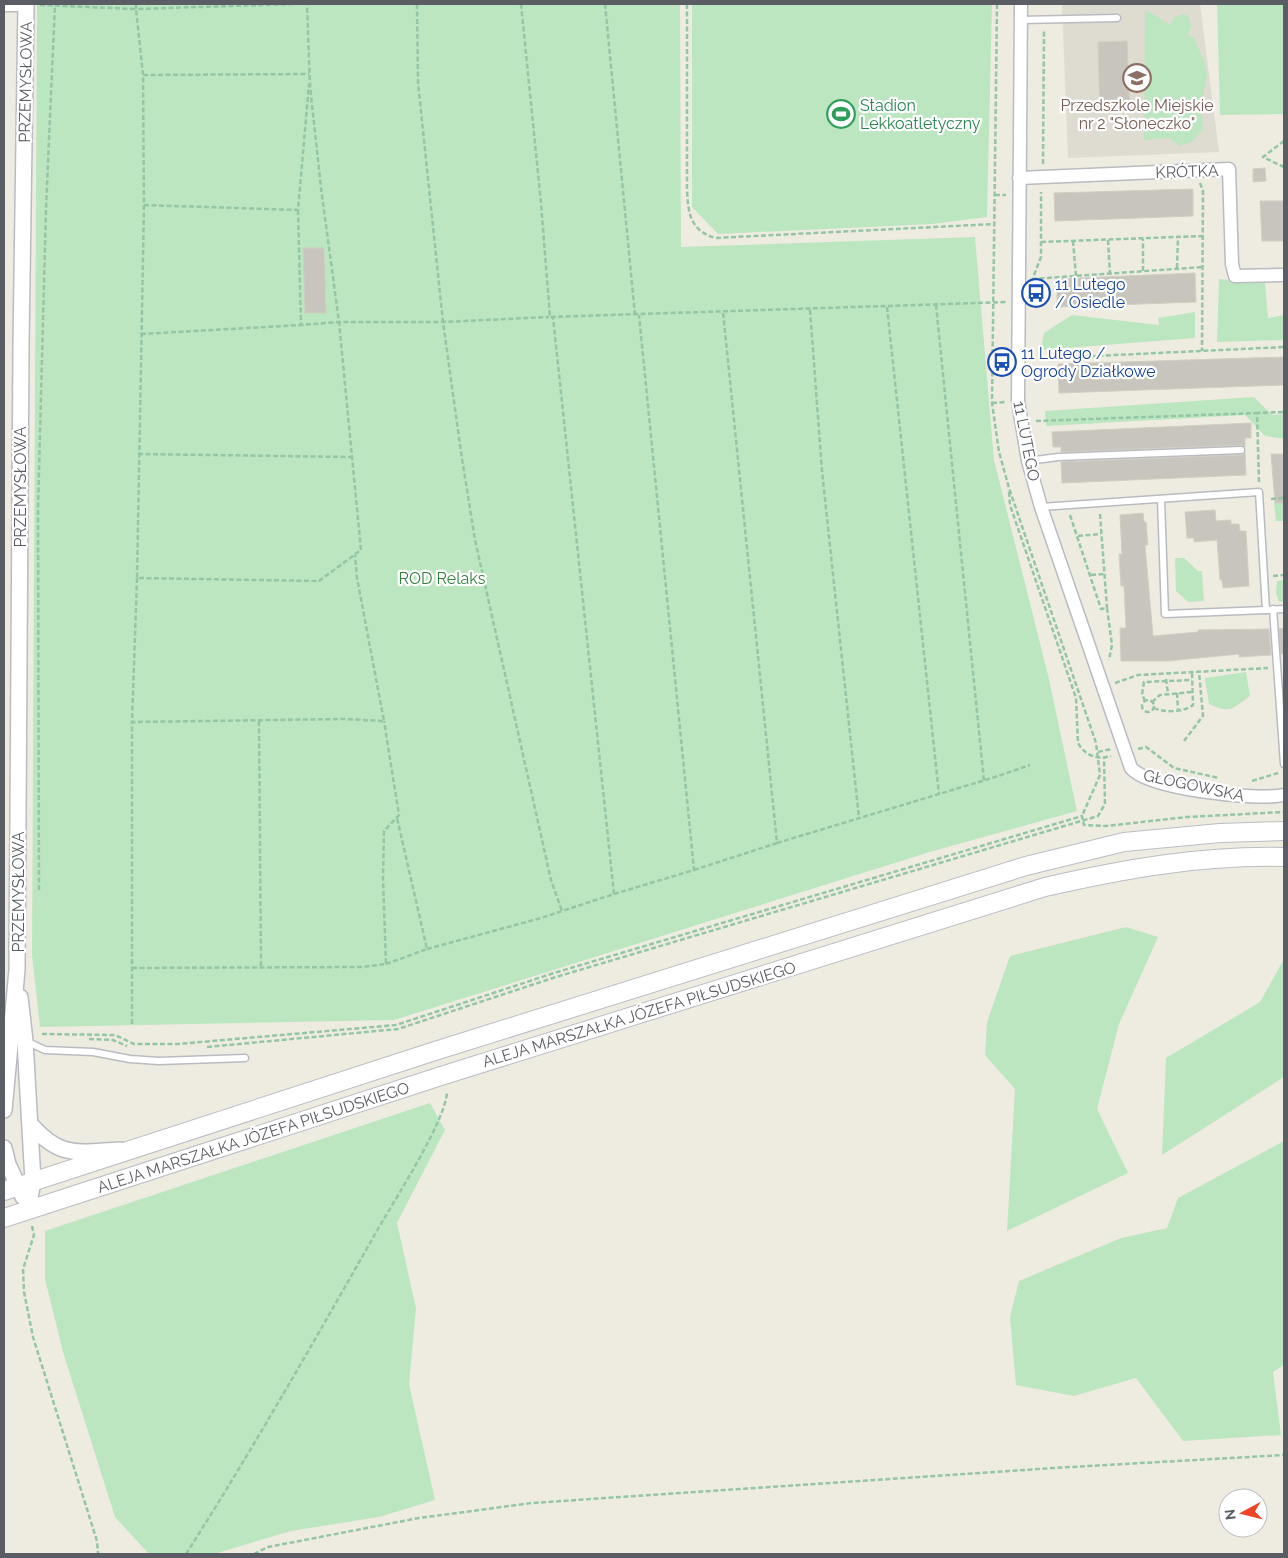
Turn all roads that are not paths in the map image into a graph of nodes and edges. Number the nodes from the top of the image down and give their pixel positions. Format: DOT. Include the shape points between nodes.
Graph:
graph roads {
  1 [pos="26,4"];
  2 [pos="1021,4"];
  3 [pos="4,5"];
  4 [pos="1117,18"];
  5 [pos="1021,20"];
  6 [pos="1019,178"];
  7 [pos="1284,275"];
  8 [pos="1241,450"];
  9 [pos="1028,461"];
  10 [pos="1160,499"];
  11 [pos="1041,507"];
  12 [pos="1284,609"];
  13 [pos="1270,610"];
  14 [pos="1284,764"];
  15 [pos="1134,772"];
  16 [pos="1284,795"];
  17 [pos="1284,831"];
  18 [pos="1284,857"];
  19 [pos="17,970"];
  20 [pos="9,1039"];
  21 [pos="25,1041"];
  22 [pos="245,1058"];
  23 [pos="4,1110"];
  24 [pos="31,1125"];
  25 [pos="4,1148"];
  26 [pos="134,1149"];
  27 [pos="18,1186"];
  28 [pos="28,1210"];
  29 [pos="4,1218"];
  1 -- 3 [label="street"];
  1 -- 19 [label="street, PRZEMYSŁOWA"];
  2 -- 5 [label="street, 11 LUTEGO"];
  4 -- 5 [label="lane"];
  5 -- 6 [label="street, 11 LUTEGO"];
  6 -- 7 [label="street, KRÓTKA" via="1229,169 1235,276"];
  6 -- 9 [label="street, 11 LUTEGO" via="1018,401"];
  8 -- 9 [label="lane"];
  9 -- 11 [label="street, 11 LUTEGO"];
  10 -- 11 [label="lane"];
  10 -- 13 [label="lane" via="1259,492"];
  10 -- 13 [label="lane" via="1166,614"];
  11 -- 15 [label="street, 11 LUTEGO" via="1124,752"];
  12 -- 13 [label="lane"];
  13 -- 14 [label="lane"];
  15 -- 16 [label="street, GŁOGOWSKA" via="1145,778 1230,796 1264,798"];
  17 -- 26 [label="main road, ALEJA MARSZAŁKA JÓZEFA PIŁSUDSKIEGO" via="1124,842 1026,866"];
  18 -- 28 [label="main road, ALEJA MARSZAŁKA JÓZEFA PIŁSUDSKIEGO" via="1210,858 1126,868 1045,887 441,1076"];
  19 -- 20 [label="street, PRZEMYSŁOWA"];
  19 -- 21 [label="street, PRZEMYSŁOWA"];
  20 -- 21 [label="lane"];
  20 -- 23 [label="street, PRZEMYSŁOWA"];
  21 -- 22 [label="lane" via="45,1050 93,1052 130,1059"];
  21 -- 24 [label="street, PRZEMYSŁOWA"];
  24 -- 26 [label="street" via="52,1146 63,1150"];
  24 -- 27 [label="street, PRZEMYSŁOWA"];
  25 -- 27 [label="street"];
  26 -- 27 [label="main road, ALEJA MARSZAŁKA JÓZEFA PIŁSUDSKIEGO"];
  27 -- 28 [label="street, PRZEMYSŁOWA"];
  28 -- 29 [label="main road, ALEJA MARSZAŁKA JÓZEFA PIŁSUDSKIEGO"];
}
